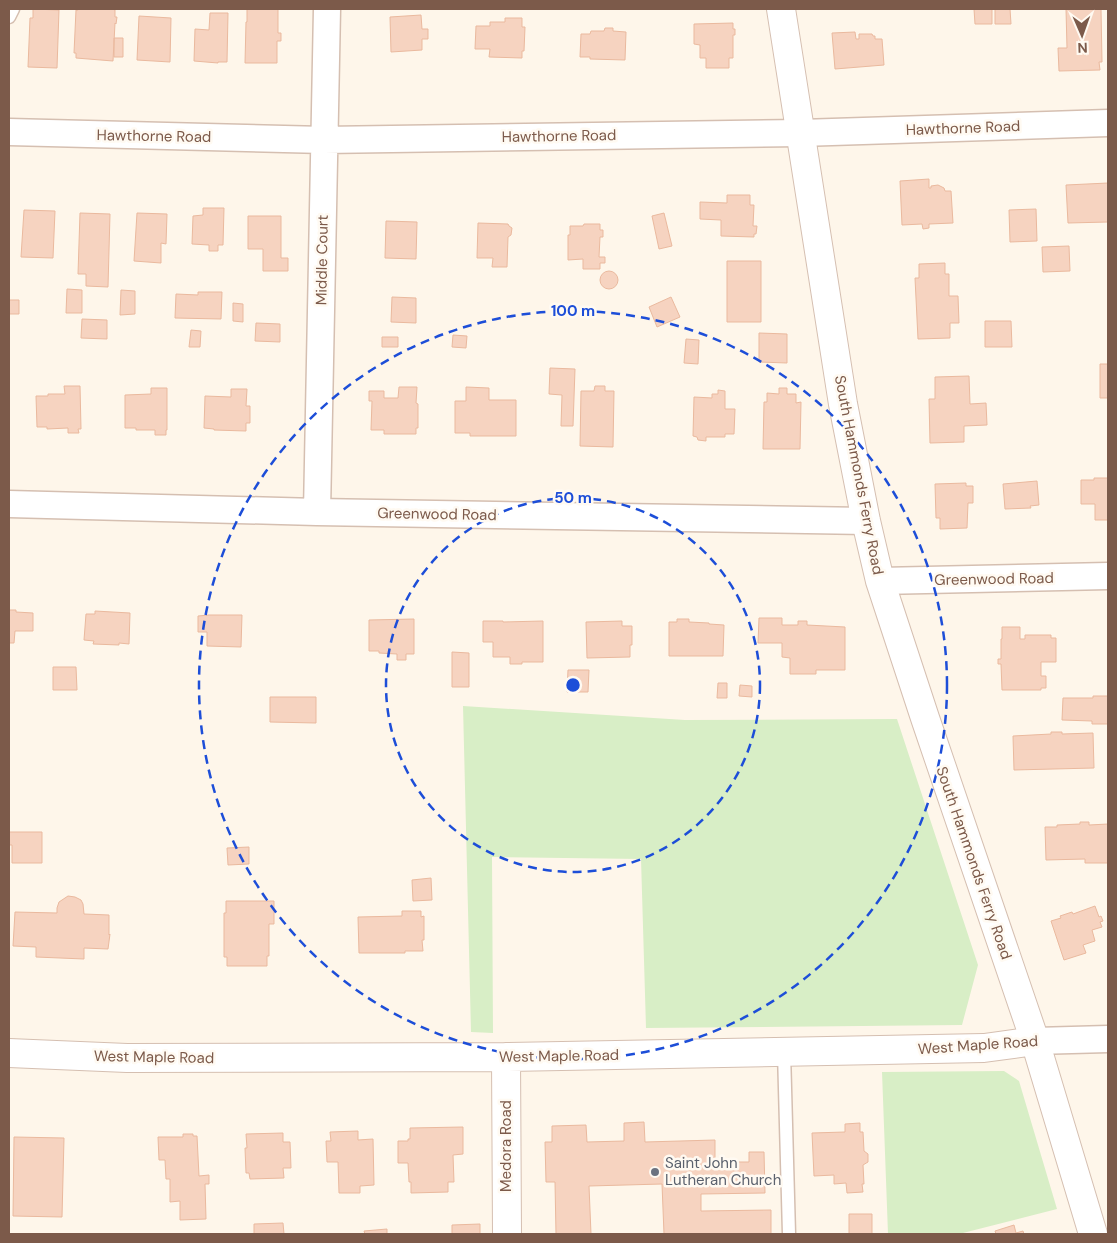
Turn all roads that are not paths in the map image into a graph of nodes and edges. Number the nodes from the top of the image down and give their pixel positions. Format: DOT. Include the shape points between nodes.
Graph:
graph roads {
  1 [pos="13,9"];
  2 [pos="328,9"];
  3 [pos="781,9"];
  4 [pos="9,18"];
  5 [pos="1108,123"];
  6 [pos="9,132"];
  7 [pos="801,133"];
  8 [pos="324,140"];
  9 [pos="9,504"];
  10 [pos="317,512"];
  11 [pos="866,521"];
  12 [pos="1108,576"];
  13 [pos="880,581"];
  14 [pos="1108,1039"];
  15 [pos="1035,1041"];
  16 [pos="784,1052"];
  17 [pos="9,1054"];
  18 [pos="506,1057"];
  19 [pos="507,1234"];
  20 [pos="789,1234"];
  21 [pos="1093,1234"];
  1 -- 4 [label="lane"];
  2 -- 8 [label="street, Middle Court"];
  3 -- 7 [label="street, South Hammonds Ferry Road"];
  5 -- 7 [label="street, Hawthorne Road"];
  6 -- 8 [label="street, Hawthorne Road"];
  7 -- 8 [label="street, Hawthorne Road"];
  7 -- 11 [label="street, South Hammonds Ferry Road"];
  8 -- 10 [label="street, Middle Court"];
  9 -- 10 [label="street, Greenwood Road"];
  10 -- 11 [label="street, Greenwood Road"];
  11 -- 13 [label="street, South Hammonds Ferry Road"];
  12 -- 13 [label="street, Greenwood Road"];
  13 -- 15 [label="street, South Hammonds Ferry Road"];
  14 -- 15 [label="street, West Maple Road"];
  15 -- 16 [label="street, West Maple Road" via="984,1048"];
  15 -- 21 [label="street, South Hammonds Ferry Road"];
  16 -- 18 [label="street, West Maple Road"];
  16 -- 20 [label="lane"];
  17 -- 18 [label="street, West Maple Road" via="127,1058"];
  18 -- 19 [label="street, Medora Road"];
}
